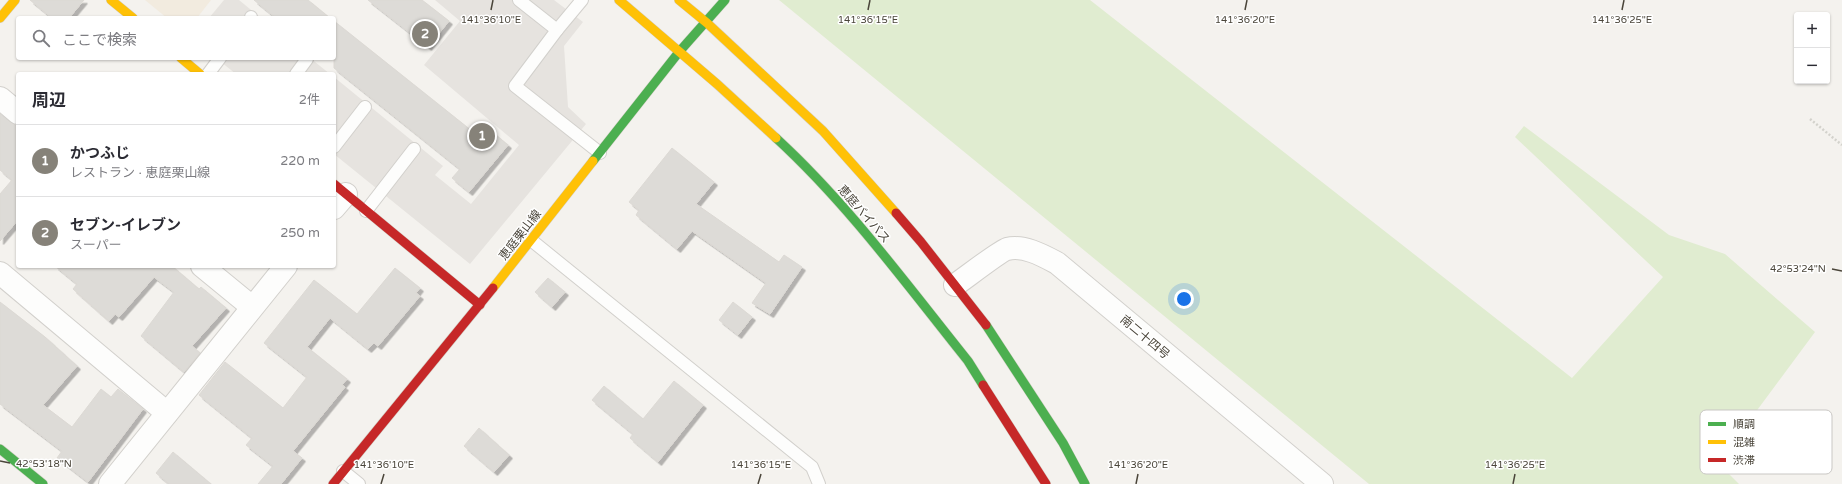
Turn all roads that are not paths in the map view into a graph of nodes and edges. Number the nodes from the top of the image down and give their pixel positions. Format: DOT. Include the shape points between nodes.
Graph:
graph roads {
  1 [pos="15,0"];
  2 [pos="111,0"];
  3 [pos="519,0"];
  4 [pos="582,0"];
  5 [pos="619,0"];
  6 [pos="680,0"];
  7 [pos="725,0"];
  8 [pos="130,16"];
  9 [pos="0,18"];
  10 [pos="707,23"];
  11 [pos="557,30"];
  12 [pos="679,52"];
  13 [pos="183,60"];
  14 [pos="218,60"];
  15 [pos="306,60"];
  16 [pos="198,72"];
  17 [pos="210,72"];
  18 [pos="297,72"];
  19 [pos="0,98"];
  20 [pos="364,107"];
  21 [pos="16,111"];
  22 [pos="336,144"];
  23 [pos="414,149"];
  24 [pos="600,153"];
  25 [pos="338,195"];
  26 [pos="366,211"];
  27 [pos="531,240"];
  28 [pos="204,268"];
  29 [pos="284,268"];
  30 [pos="0,273"];
  31 [pos="956,285"];
  32 [pos="480,305"];
  33 [pos="252,307"];
  34 [pos="167,413"];
  35 [pos="0,449"];
  36 [pos="344,471"];
  37 [pos="43,484"];
  38 [pos="110,484"];
  39 [pos="333,484"];
  40 [pos="359,484"];
  41 [pos="819,484"];
  42 [pos="1046,484"];
  43 [pos="1085,484"];
  44 [pos="1322,484"];
  1 -- 9 [label="main road"];
  2 -- 8 [label="main road"];
  3 -- 11 [label="lane"];
  4 -- 11 [label="lane"];
  5 -- 12 [label="main road, 恵庭バイパス"];
  6 -- 10 [label="main road, 恵庭バイパス"];
  7 -- 10 [label="main road, 恵庭栗山線"];
  10 -- 12 [label="main road, 恵庭栗山線"];
  10 -- 31 [label="main road, 恵庭バイパス" via="823,131"];
  11 -- 24 [label="lane" via="516,86"];
  12 -- 24 [label="main road, 恵庭栗山線"];
  12 -- 42 [label="main road, 恵庭バイパス" via="798,159 849,214 968,361"];
  13 -- 16 [label="main road"];
  14 -- 17 [label="lane"];
  15 -- 18 [label="lane"];
  19 -- 21 [label="street"];
  20 -- 22 [label="lane"];
  23 -- 26 [label="lane"];
  24 -- 27 [label="main road, 恵庭栗山線"];
  25 -- 26 [label="main road"];
  26 -- 32 [label="main road"];
  27 -- 32 [label="main road, 恵庭栗山線"];
  27 -- 41 [label="lane" via="812,467"];
  28 -- 33 [label="street"];
  29 -- 33 [label="street"];
  30 -- 34 [label="street"];
  31 -- 43 [label="main road, 恵庭バイパス" via="1000,344 1064,443"];
  31 -- 44 [label="street, 南二十四号" via="1006,249 1025,250 1057,263"];
  32 -- 36 [label="main road, 恵庭栗山線"];
  33 -- 34 [label="street"];
  34 -- 38 [label="street"];
  35 -- 37 [label="main road"];
  36 -- 39 [label="main road, 恵庭栗山線"];
  36 -- 40 [label="lane"];
}
